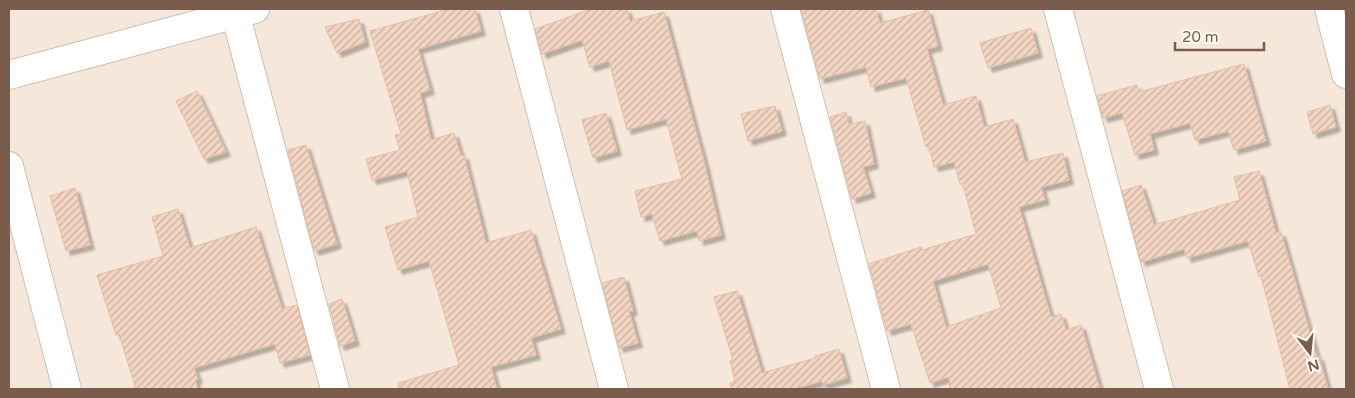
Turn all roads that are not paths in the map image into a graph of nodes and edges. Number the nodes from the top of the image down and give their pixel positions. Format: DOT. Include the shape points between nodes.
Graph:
graph roads {
  1 [pos="514,9"];
  2 [pos="785,9"];
  3 [pos="1058,9"];
  4 [pos="1329,9"];
  5 [pos="241,11"];
  6 [pos="1346,74"];
  7 [pos="9,75"];
  8 [pos="9,166"];
  9 [pos="67,389"];
  10 [pos="334,389"];
  11 [pos="614,389"];
  12 [pos="886,389"];
  13 [pos="1159,389"];
  1 -- 11 [label="street"];
  2 -- 12 [label="street"];
  3 -- 13 [label="street"];
  4 -- 6 [label="street"];
  5 -- 7 [label="street"];
  5 -- 10 [label="street"];
  8 -- 9 [label="street"];
}
